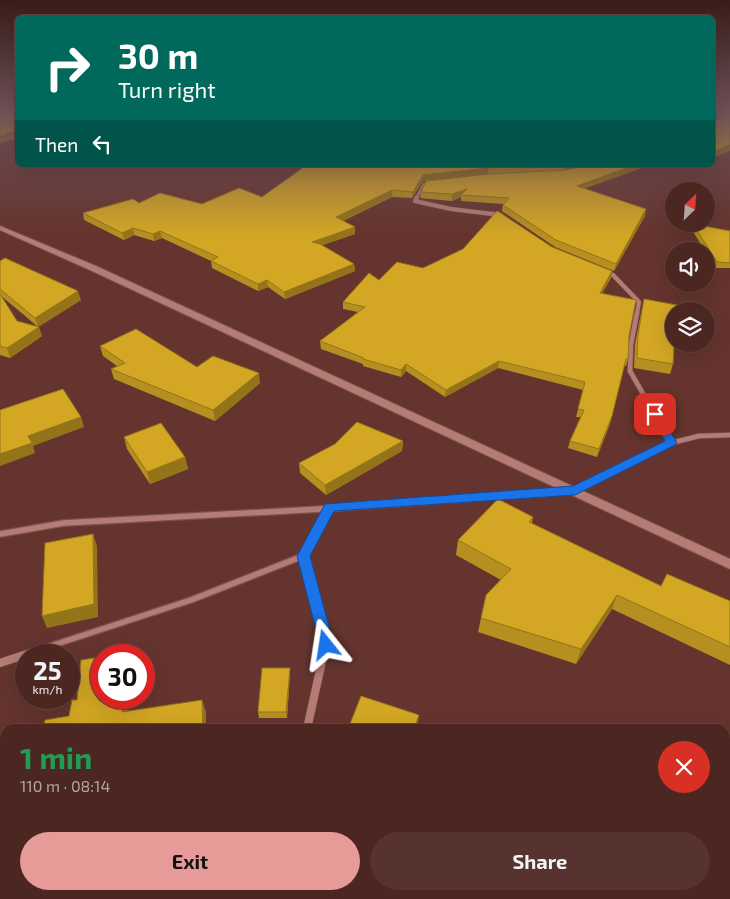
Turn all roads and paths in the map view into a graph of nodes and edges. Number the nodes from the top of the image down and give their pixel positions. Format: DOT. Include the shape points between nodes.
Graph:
graph roads {
  1 [pos="432,183"];
  2 [pos="508,219"];
  3 [pos="0,228"];
  4 [pos="604,272"];
  5 [pos="730,435"];
  6 [pos="671,443"];
  7 [pos="575,490"];
  8 [pos="330,507"];
  9 [pos="0,534"];
  10 [pos="303,556"];
  11 [pos="730,564"];
  12 [pos="0,662"];
  13 [pos="308,724"];
  1 -- 2 [label="street" via="424,184 415,201 500,214"];
  3 -- 7 [label="street"];
  4 -- 6 [label="street" via="613,276 639,302 631,344 630,371"];
  5 -- 6 [label="street" via="699,436"];
  6 -- 7 [label="street"];
  7 -- 8 [label="street"];
  7 -- 11 [label="street"];
  8 -- 9 [label="street" via="64,523"];
  8 -- 10 [label="street"];
  10 -- 12 [label="street" via="191,600"];
  10 -- 13 [label="street" via="326,645"];
}
